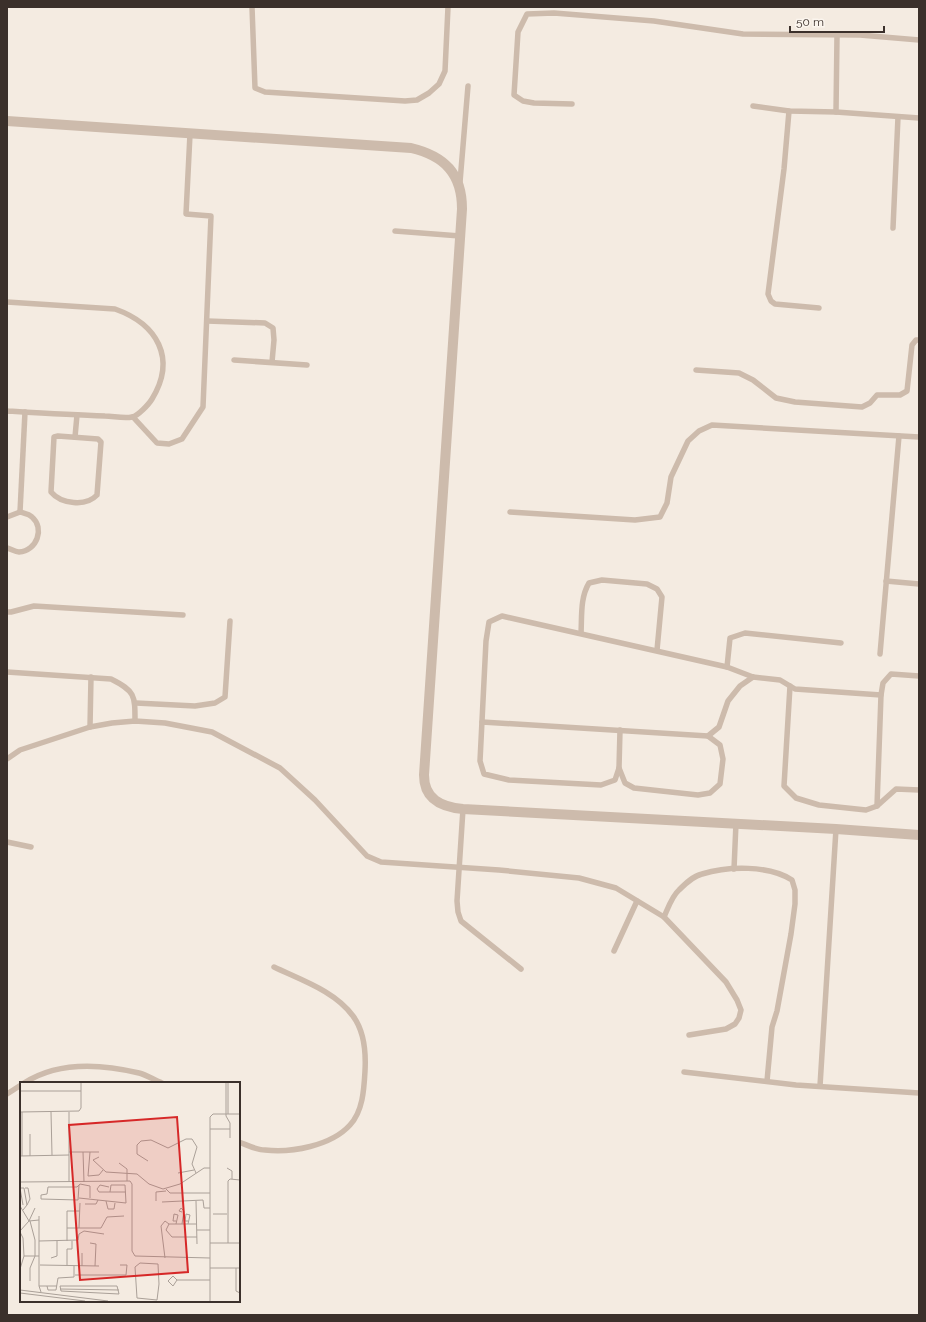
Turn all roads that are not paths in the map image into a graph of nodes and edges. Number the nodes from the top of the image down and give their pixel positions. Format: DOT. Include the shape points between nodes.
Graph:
graph roads {
  1 [pos="252,7"];
  2 [pos="448,7"];
  3 [pos="837,36"];
  4 [pos="919,40"];
  5 [pos="468,86"];
  6 [pos="572,104"];
  7 [pos="753,106"];
  8 [pos="789,111"];
  9 [pos="836,112"];
  10 [pos="898,117"];
  11 [pos="919,118"];
  12 [pos="7,121"];
  13 [pos="190,134"];
  14 [pos="459,184"];
  15 [pos="893,228"];
  16 [pos="395,231"];
  17 [pos="460,236"];
  18 [pos="7,302"];
  19 [pos="820,308"];
  20 [pos="206,321"];
  21 [pos="919,340"];
  22 [pos="234,360"];
  23 [pos="272,362"];
  24 [pos="307,365"];
  25 [pos="696,370"];
  26 [pos="7,411"];
  27 [pos="25,412"];
  28 [pos="77,416"];
  29 [pos="133,417"];
  30 [pos="899,436"];
  31 [pos="75,437"];
  32 [pos="919,438"];
  33 [pos="20,512"];
  34 [pos="510,512"];
  35 [pos="7,516"];
  36 [pos="7,548"];
  37 [pos="886,581"];
  38 [pos="919,584"];
  39 [pos="7,612"];
  40 [pos="183,615"];
  41 [pos="230,621"];
  42 [pos="581,633"];
  43 [pos="841,644"];
  44 [pos="657,650"];
  45 [pos="880,654"];
  46 [pos="727,667"];
  47 [pos="7,672"];
  48 [pos="919,676"];
  49 [pos="753,677"];
  50 [pos="91,678"];
  51 [pos="790,686"];
  52 [pos="881,695"];
  53 [pos="136,703"];
  54 [pos="135,721"];
  55 [pos="482,722"];
  56 [pos="90,727"];
  57 [pos="620,730"];
  58 [pos="708,736"];
  59 [pos="7,759"];
  60 [pos="619,768"];
  61 [pos="919,790"];
  62 [pos="877,806"];
  63 [pos="462,809"];
  64 [pos="736,823"];
  65 [pos="836,829"];
  66 [pos="919,835"];
  67 [pos="7,842"];
  68 [pos="31,847"];
  69 [pos="459,867"];
  70 [pos="734,868"];
  71 [pos="637,901"];
  72 [pos="664,917"];
  73 [pos="614,951"];
  74 [pos="274,967"];
  75 [pos="521,970"];
  76 [pos="689,1035"];
  77 [pos="684,1072"];
  78 [pos="766,1081"];
  79 [pos="26,1082"];
  80 [pos="160,1082"];
  81 [pos="20,1086"];
  82 [pos="820,1086"];
  83 [pos="919,1093"];
  84 [pos="7,1094"];
  85 [pos="240,1142"];
  1 -- 2 [label="lane" via="255,88 265,92 405,101 417,100 429,93 439,84 445,71"];
  3 -- 4 [label="lane" via="860,35"];
  3 -- 6 [label="lane" via="742,34 654,21 554,13 527,14 518,32 514,95 534,103"];
  3 -- 9 [label="lane"];
  5 -- 14 [label="lane"];
  7 -- 8 [label="lane"];
  8 -- 9 [label="lane"];
  8 -- 19 [label="lane" via="768,294 775,304"];
  9 -- 10 [label="lane"];
  10 -- 11 [label="lane"];
  10 -- 15 [label="lane"];
  12 -- 13 [label="street"];
  13 -- 14 [label="street" via="411,148 435,156 453,173"];
  13 -- 20 [label="lane" via="186,214 211,216"];
  14 -- 17 [label="street" via="462,196"];
  16 -- 17 [label="lane"];
  17 -- 63 [label="street" via="424,782 434,800 442,805"];
  18 -- 29 [label="lane" via="115,309 129,314 155,336 163,353 164,370 158,390 149,405"];
  20 -- 23 [label="lane" via="265,323 273,328"];
  20 -- 29 [label="lane" via="203,407 182,439 169,444 157,443"];
  21 -- 25 [label="lane" via="912,345 907,391 900,395 877,395 862,407 795,402 776,398 740,373"];
  22 -- 23 [label="lane"];
  23 -- 24 [label="lane"];
  26 -- 27 [label="lane"];
  27 -- 28 [label="lane"];
  27 -- 33 [label="lane"];
  28 -- 29 [label="lane"];
  28 -- 31 [label="lane"];
  30 -- 32 [label="lane"];
  30 -- 34 [label="lane" via="712,425 699,431 688,441 671,477 667,503 660,517 635,520"];
  30 -- 37 [label="lane"];
  31 -- 31 [label="lane" via="98,439 101,442 97,495 85,502 63,501 51,492 54,437"];
  33 -- 35 [label="lane"];
  33 -- 36 [label="lane" via="31,516 38,526 38,539 30,548 18,552"];
  37 -- 38 [label="lane"];
  37 -- 45 [label="lane"];
  39 -- 40 [label="lane" via="34,606"];
  41 -- 53 [label="lane" via="225,697 215,703 195,706"];
  42 -- 44 [label="lane"];
  42 -- 44 [label="lane" via="582,602 588,583 602,580 648,584 657,589 662,597"];
  42 -- 55 [label="lane" via="502,616 488,622"];
  43 -- 46 [label="lane" via="745,633 730,638"];
  44 -- 46 [label="lane"];
  46 -- 49 [label="lane"];
  47 -- 50 [label="lane"];
  48 -- 52 [label="lane" via="891,674 883,683"];
  49 -- 51 [label="lane" via="780,680"];
  49 -- 58 [label="lane" via="740,686 728,701 719,727"];
  50 -- 53 [label="lane" via="111,679 126,686"];
  50 -- 56 [label="lane"];
  51 -- 52 [label="lane" via="795,689"];
  51 -- 62 [label="lane" via="784,786 796,798 819,805 866,810"];
  52 -- 62 [label="lane"];
  53 -- 54 [label="lane"];
  54 -- 56 [label="lane"];
  54 -- 69 [label="lane" via="165,723 212,732 280,768 315,800 367,856 381,862"];
  55 -- 57 [label="lane"];
  55 -- 60 [label="lane" via="480,760 484,774 509,780 601,785 615,780"];
  56 -- 59 [label="lane" via="20,750"];
  57 -- 58 [label="lane"];
  57 -- 60 [label="lane"];
  58 -- 60 [label="lane" via="720,745 723,759 720,784 710,793 634,788 624,783"];
  61 -- 62 [label="lane" via="896,789"];
  63 -- 64 [label="street"];
  63 -- 69 [label="lane"];
  64 -- 65 [label="street"];
  64 -- 70 [label="lane"];
  65 -- 66 [label="street"];
  65 -- 82 [label="lane"];
  67 -- 68 [label="lane"];
  69 -- 71 [label="lane" via="579,878 616,888"];
  69 -- 75 [label="lane" via="457,901 461,921"];
  70 -- 72 [label="lane" via="700,874 687,882 677,891"];
  70 -- 78 [label="lane" via="753,868 784,875 792,880 794,890 791,934 772,1027"];
  71 -- 72 [label="lane"];
  71 -- 73 [label="lane"];
  72 -- 76 [label="lane" via="726,982 741,1010 735,1024 726,1029"];
  74 -- 85 [label="lane" via="334,997 353,1016 362,1035 366,1058 364,1089 360,1107 350,1125 320,1144 297,1150 264,1150"];
  77 -- 78 [label="lane"];
  78 -- 82 [label="lane"];
  79 -- 80 [label="lane" via="66,1067 99,1066 140,1073"];
  81 -- 84 [label="lane"];
  82 -- 83 [label="lane"];
}
